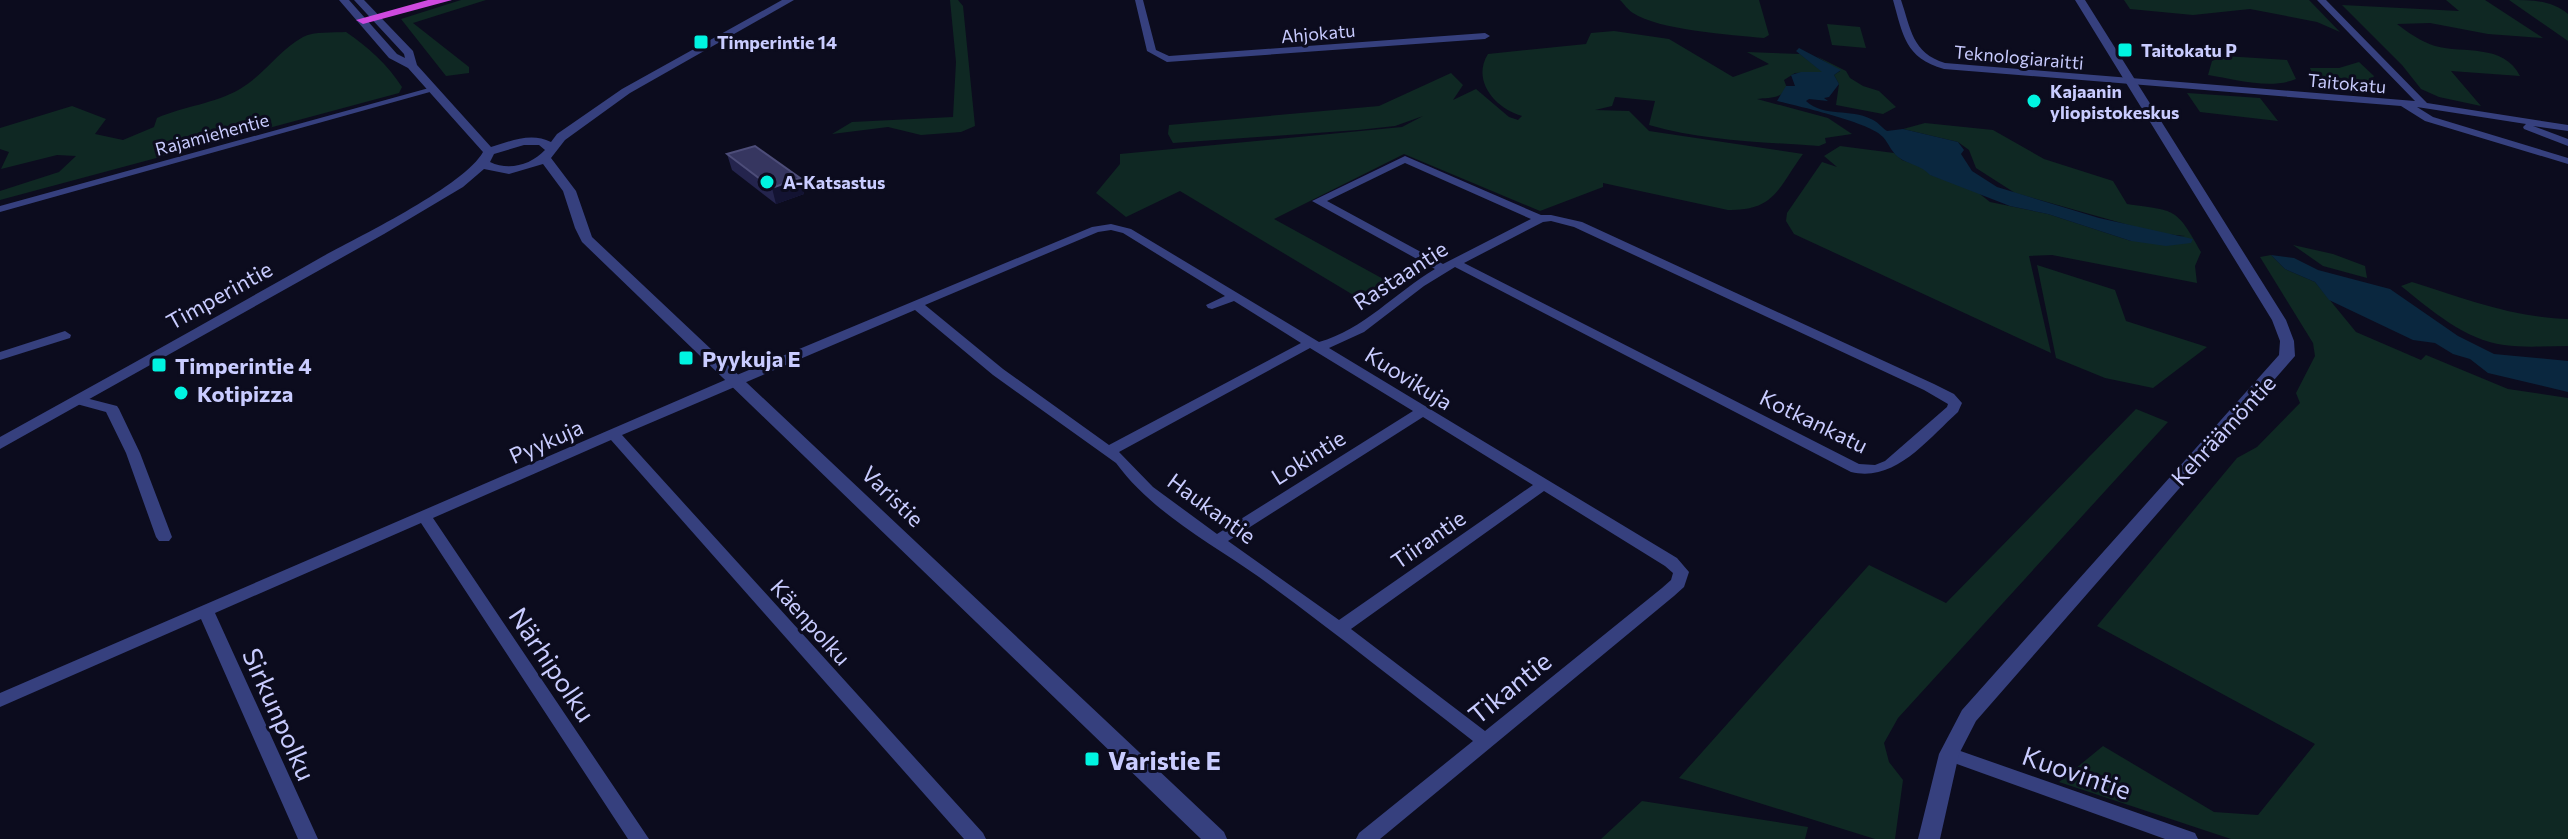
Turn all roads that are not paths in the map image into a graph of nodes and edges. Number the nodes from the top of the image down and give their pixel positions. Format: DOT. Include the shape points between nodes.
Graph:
graph roads {
  1 [pos="344,0"];
  2 [pos="359,0"];
  3 [pos="445,0"];
  4 [pos="789,0"];
  5 [pos="1139,0"];
  6 [pos="1897,0"];
  7 [pos="2080,0"];
  8 [pos="2321,0"];
  9 [pos="370,18"];
  10 [pos="1485,36"];
  11 [pos="2131,82"];
  12 [pos="432,90"];
  13 [pos="2403,103"];
  14 [pos="2424,105"];
  15 [pos="2511,120"];
  16 [pos="577,125"];
  17 [pos="2563,127"];
  18 [pos="475,135"];
  19 [pos="534,140"];
  20 [pos="512,143"];
  21 [pos="2568,143"];
  22 [pos="548,155"];
  23 [pos="486,158"];
  24 [pos="2568,161"];
  25 [pos="508,170"];
  26 [pos="557,176"];
  27 [pos="459,184"];
  28 [pos="0,209"];
  29 [pos="1545,218"];
  30 [pos="1111,227"];
  31 [pos="1450,266"];
  32 [pos="1234,297"];
  33 [pos="1212,305"];
  34 [pos="918,306"];
  35 [pos="65,335"];
  36 [pos="1313,345"];
  37 [pos="0,356"];
  38 [pos="737,380"];
  39 [pos="78,400"];
  40 [pos="1422,412"];
  41 [pos="614,435"];
  42 [pos="0,444"];
  43 [pos="1109,451"];
  44 [pos="1541,486"];
  45 [pos="425,518"];
  46 [pos="164,537"];
  47 [pos="1218,540"];
  48 [pos="1681,572"];
  49 [pos="206,611"];
  50 [pos="1340,628"];
  51 [pos="0,700"];
  52 [pos="1484,740"];
  53 [pos="1949,754"];
  54 [pos="308,839"];
  55 [pos="639,839"];
  56 [pos="976,839"];
  57 [pos="1216,839"];
  58 [pos="1366,839"];
  59 [pos="1929,839"];
  60 [pos="2188,839"];
  1 -- 9 [label="street"];
  2 -- 9 [label="street"];
  3 -- 9 [label="highway"];
  4 -- 16 [label="street" via="626,91"];
  5 -- 10 [label="street, Ahjokatu" via="1155,55 1184,59"];
  6 -- 11 [label="street, Teknologiaraitti" via="1914,52 1936,65"];
  7 -- 11 [label="street, Kehräämöntie"];
  8 -- 14 [label="street"];
  9 -- 12 [label="street" via="393,56 412,66"];
  11 -- 13 [label="street, Taitokatu"];
  11 -- 53 [label="street, Kehräämöntie" via="2279,320 2287,356 1969,716"];
  12 -- 18 [label="street"];
  12 -- 28 [label="street, Rajamiehentie"];
  13 -- 14 [label="street, Taitokatu"];
  13 -- 24 [label="street" via="2429,119"];
  14 -- 15 [label="street, Taitokatu"];
  15 -- 17 [label="street, Taitokatu"];
  15 -- 21 [label="street"];
  16 -- 19 [label="street"];
  16 -- 22 [label="street"];
  18 -- 20 [label="street"];
  18 -- 23 [label="street"];
  19 -- 20 [label="street"];
  19 -- 22 [label="street" via="548,144"];
  20 -- 23 [label="street, Timperintie"];
  22 -- 25 [label="street, Timperintie"];
  22 -- 26 [label="street, Varistie"];
  23 -- 25 [label="street"];
  23 -- 27 [label="street, Timperintie"];
  25 -- 26 [label="street"];
  25 -- 27 [label="street, Timperintie"];
  26 -- 38 [label="street, Varistie" via="573,197 587,239"];
  27 -- 39 [label="street, Timperintie"];
  29 -- 31 [label="street, Rastaantie"];
  29 -- 31 [label="street" via="1405,159 1318,201"];
  29 -- 31 [label="street, Kotkankatu" via="1578,224 1929,387 1949,397 1953,409 1890,464 1865,472"];
  30 -- 32 [label="street, Kuovikuja" via="1127,231"];
  30 -- 34 [label="street, Pyykuja"];
  31 -- 36 [label="street, Rastaantie" via="1356,331 1333,344"];
  32 -- 33 [label="street"];
  32 -- 36 [label="street, Kuovikuja"];
  34 -- 38 [label="street, Pyykuja"];
  34 -- 43 [label="street, Haukantie" via="998,372"];
  35 -- 37 [label="street"];
  36 -- 40 [label="street, Kuovikuja"];
  36 -- 43 [label="street, Rastaantie"];
  38 -- 41 [label="street, Pyykuja"];
  38 -- 57 [label="street, Varistie"];
  39 -- 42 [label="street, Timperintie"];
  39 -- 46 [label="street" via="112,409"];
  40 -- 44 [label="street, Kuovikuja"];
  40 -- 47 [label="street, Lokintie"];
  41 -- 45 [label="street, Pyykuja"];
  41 -- 56 [label="street, Käenpolku"];
  43 -- 47 [label="street, Haukantie" via="1130,474"];
  44 -- 48 [label="street, Kuovikuja"];
  44 -- 50 [label="street, Tiirantie"];
  45 -- 49 [label="street, Pyykuja"];
  45 -- 55 [label="street, Närhipolku"];
  47 -- 50 [label="street, Haukantie"];
  48 -- 52 [label="street, Tikantie" via="1668,592"];
  49 -- 51 [label="street, Pyykuja"];
  49 -- 54 [label="street, Sirkunpolku"];
  50 -- 52 [label="street, Haukantie"];
  52 -- 58 [label="street, Tikantie"];
  53 -- 59 [label="street, Kehräämöntie"];
  53 -- 60 [label="street, Kuovintie"];
}
